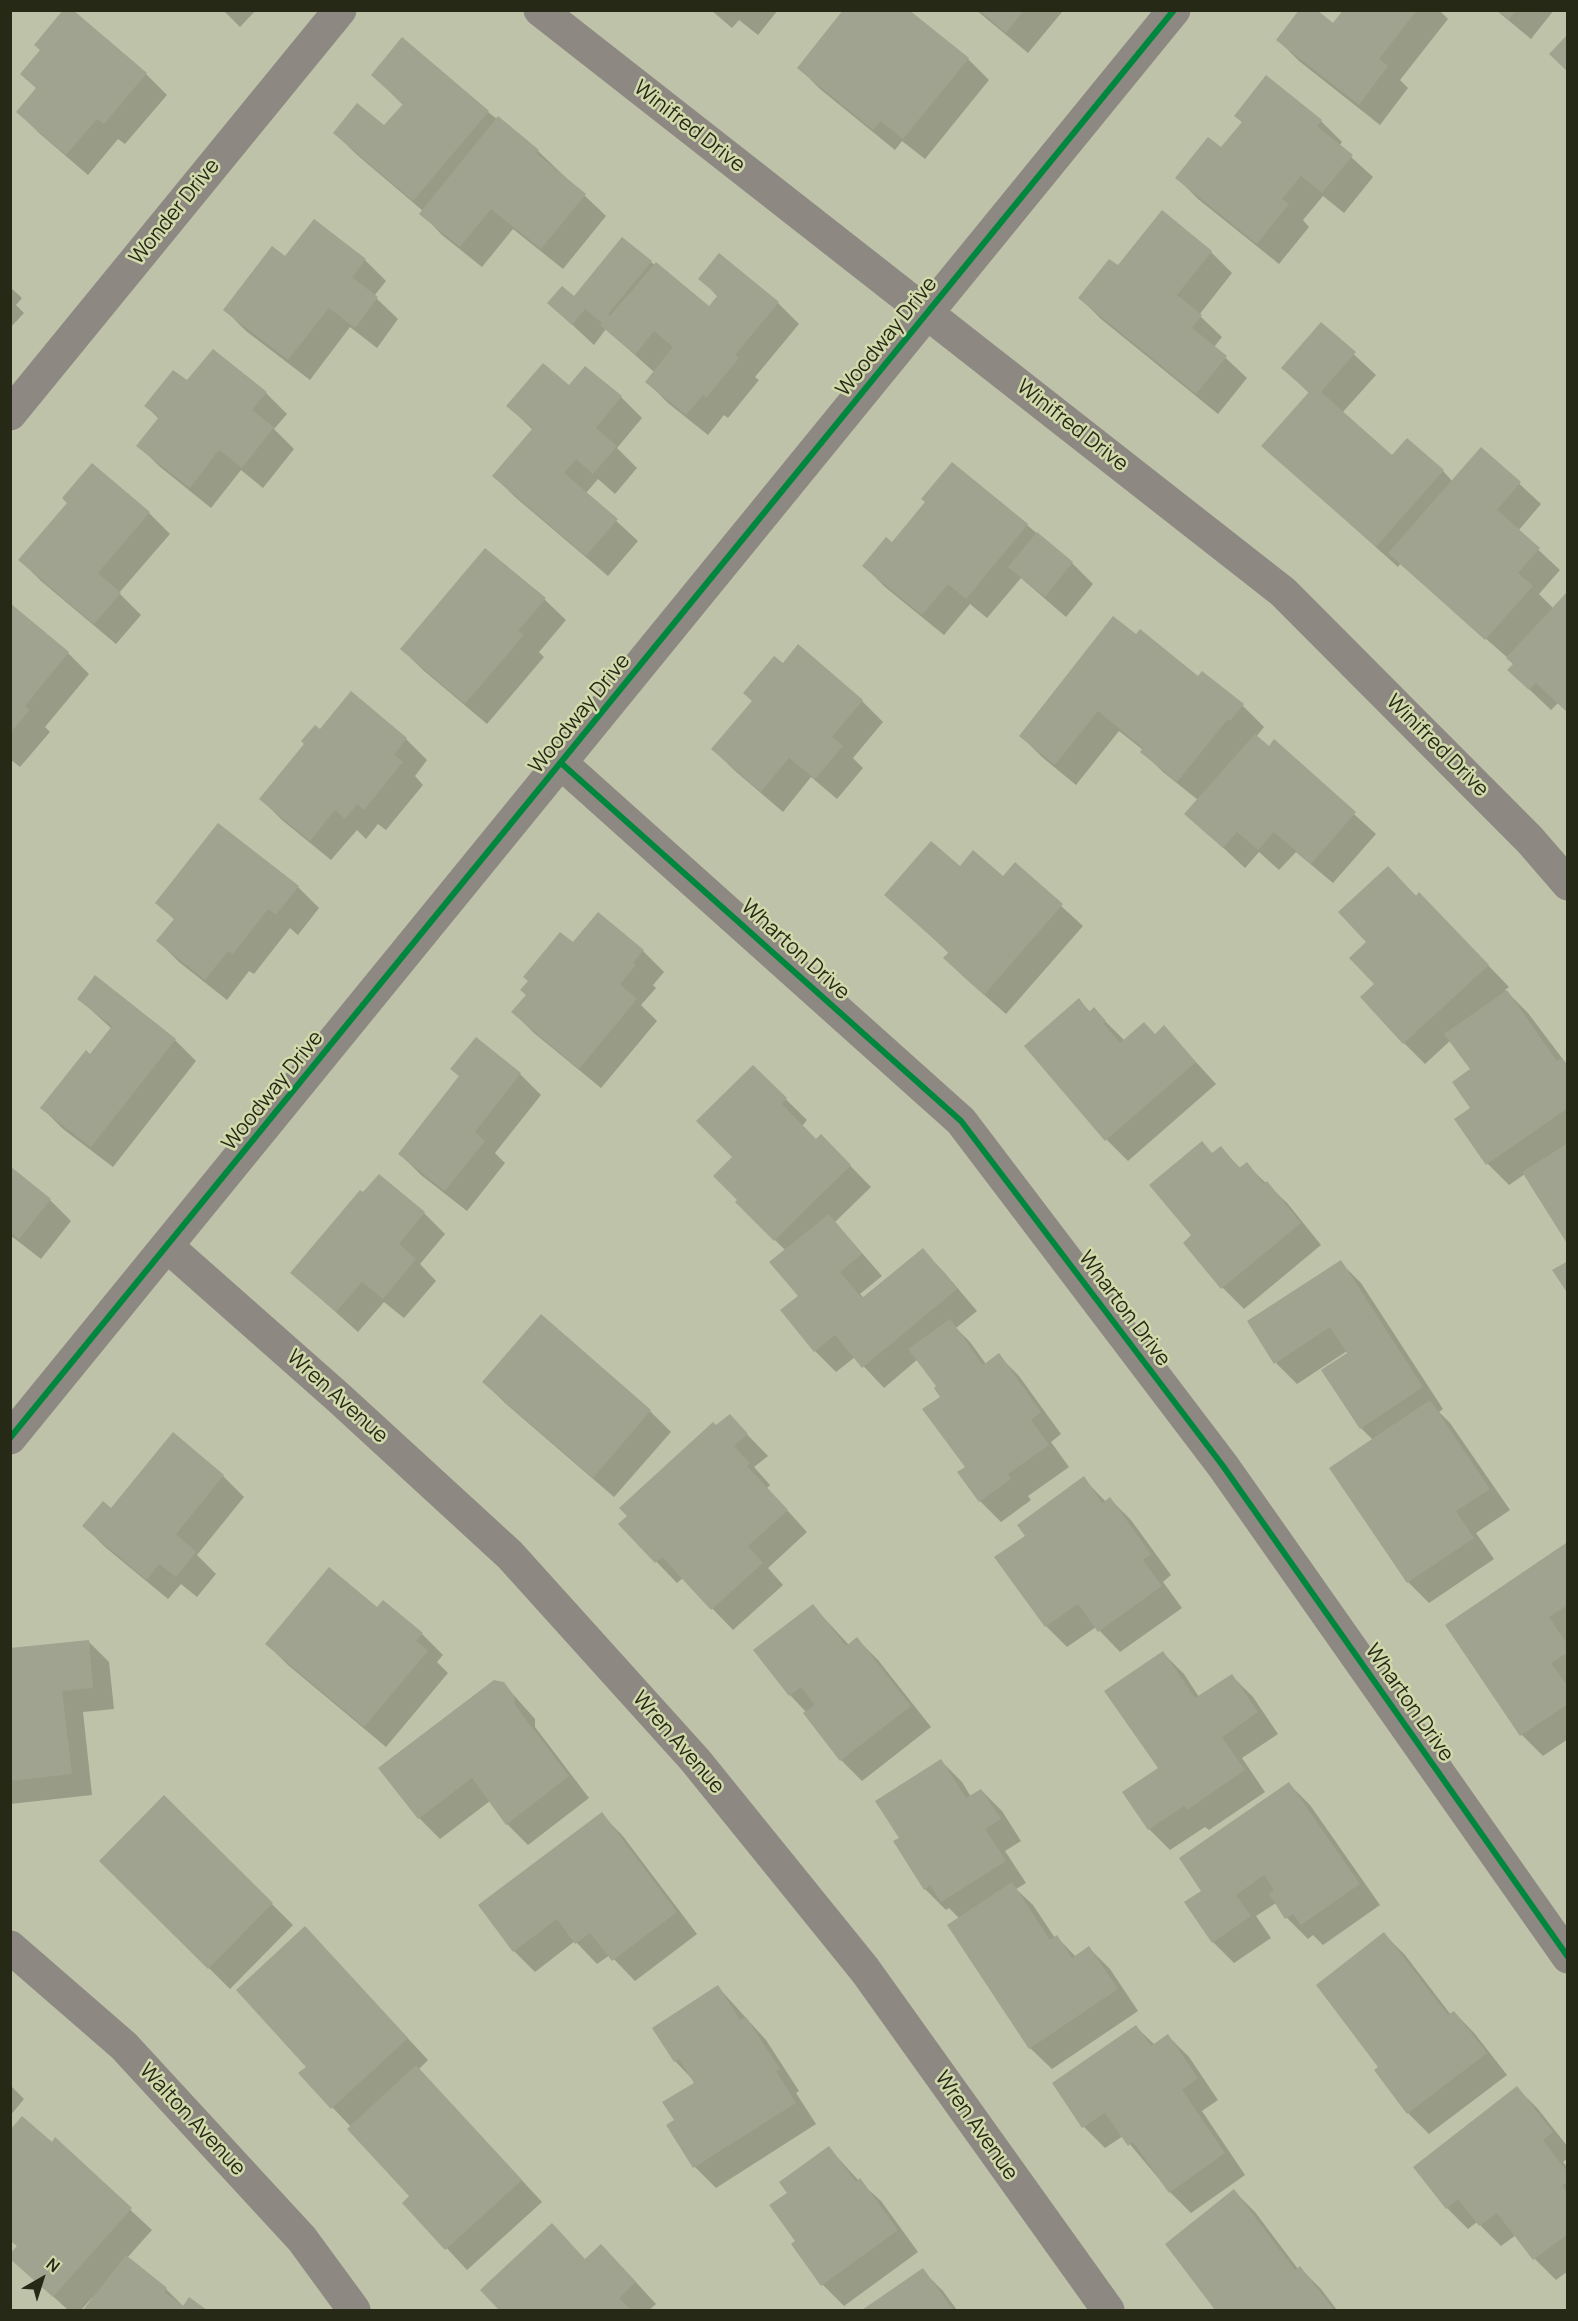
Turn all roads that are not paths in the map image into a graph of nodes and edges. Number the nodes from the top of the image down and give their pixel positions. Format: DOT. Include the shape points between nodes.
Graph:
graph roads {
  1 [pos="340,10"];
  2 [pos="540,10"];
  3 [pos="1174,10"];
  4 [pos="928,313"];
  5 [pos="10,414"];
  6 [pos="561,762"];
  7 [pos="1568,884"];
  8 [pos="167,1246"];
  9 [pos="10,1438"];
  10 [pos="10,1947"];
  11 [pos="1568,1957"];
  12 [pos="354,2310"];
  13 [pos="1108,2310"];
  1 -- 5 [label="street, Wonder Drive"];
  2 -- 4 [label="street, Winifred Drive"];
  3 -- 4 [label="street, Woodway Drive"];
  4 -- 6 [label="street, Woodway Drive"];
  4 -- 7 [label="street, Winifred Drive" via="1283,592 1530,840"];
  6 -- 8 [label="street, Woodway Drive"];
  6 -- 11 [label="street, Wharton Drive" via="961,1121 1223,1466"];
  8 -- 9 [label="street, Woodway Drive"];
  8 -- 13 [label="street, Wren Avenue" via="510,1554 695,1760 865,1970"];
  10 -- 12 [label="street, Walton Avenue" via="124,2046 302,2239"];
}
